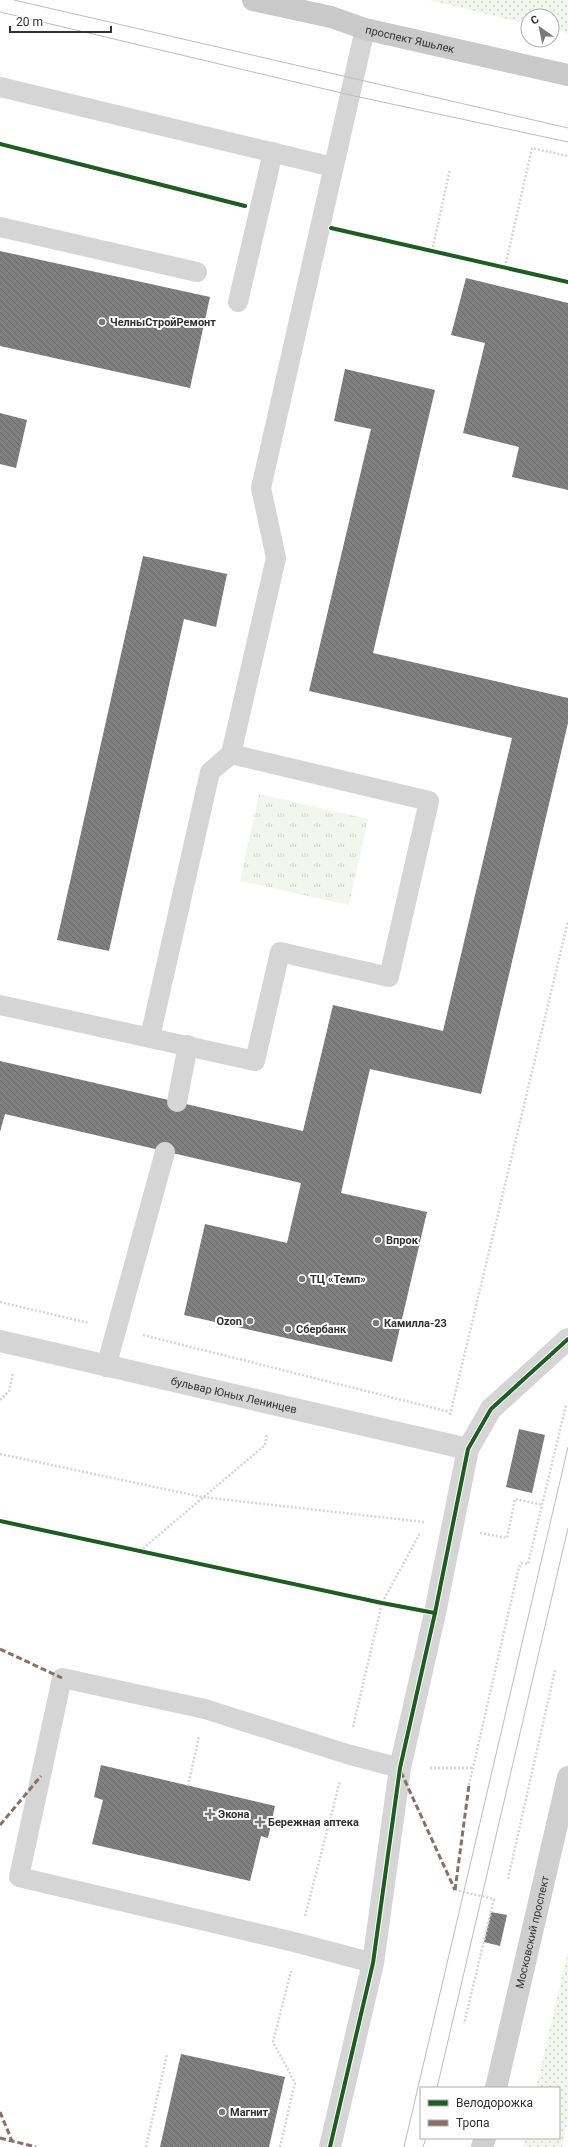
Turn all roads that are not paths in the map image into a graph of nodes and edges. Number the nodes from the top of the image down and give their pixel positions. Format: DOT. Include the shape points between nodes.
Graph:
graph roads {
  1 [pos="253,0"];
  2 [pos="313,0"];
  3 [pos="331,17"];
  4 [pos="365,29"];
  5 [pos="568,76"];
  6 [pos="0,87"];
  7 [pos="273,152"];
  8 [pos="333,166"];
  9 [pos="0,227"];
  10 [pos="197,272"];
  11 [pos="238,302"];
  12 [pos="232,754"];
  13 [pos="0,1005"];
  14 [pos="150,1037"];
  15 [pos="188,1045"];
  16 [pos="177,1102"];
  17 [pos="165,1152"];
  18 [pos="568,1339"];
  19 [pos="0,1341"];
  20 [pos="106,1367"];
  21 [pos="468,1449"];
  22 [pos="400,1768"];
  23 [pos="568,1777"];
  24 [pos="373,1963"];
  25 [pos="496,2087"];
  26 [pos="330,2147"];
  1 -- 3 [label="main road, проспект Яшьлек"];
  2 -- 3 [label="main road"];
  3 -- 4 [label="main road, проспект Яшьлек"];
  4 -- 5 [label="main road, проспект Яшьлек"];
  4 -- 8 [label="lane"];
  6 -- 7 [label="lane"];
  7 -- 8 [label="lane"];
  7 -- 11 [label="lane"];
  8 -- 12 [label="lane" via="261,488 276,558"];
  9 -- 10 [label="lane"];
  12 -- 14 [label="lane" via="210,772"];
  12 -- 15 [label="lane" via="429,801 389,977 280,952 255,1061"];
  13 -- 14 [label="lane"];
  14 -- 15 [label="lane"];
  15 -- 16 [label="lane"];
  17 -- 20 [label="lane"];
  18 -- 21 [label="street" via="490,1409"];
  19 -- 20 [label="street, бульвар Юных Ленинцев"];
  20 -- 21 [label="street, бульвар Юных Ленинцев"];
  21 -- 22 [label="street"];
  22 -- 24 [label="street"];
  22 -- 24 [label="lane" via="205,1709 62,1678 19,1877"];
  23 -- 25 [label="main road, Московский проспект"];
  24 -- 26 [label="street"];
}
